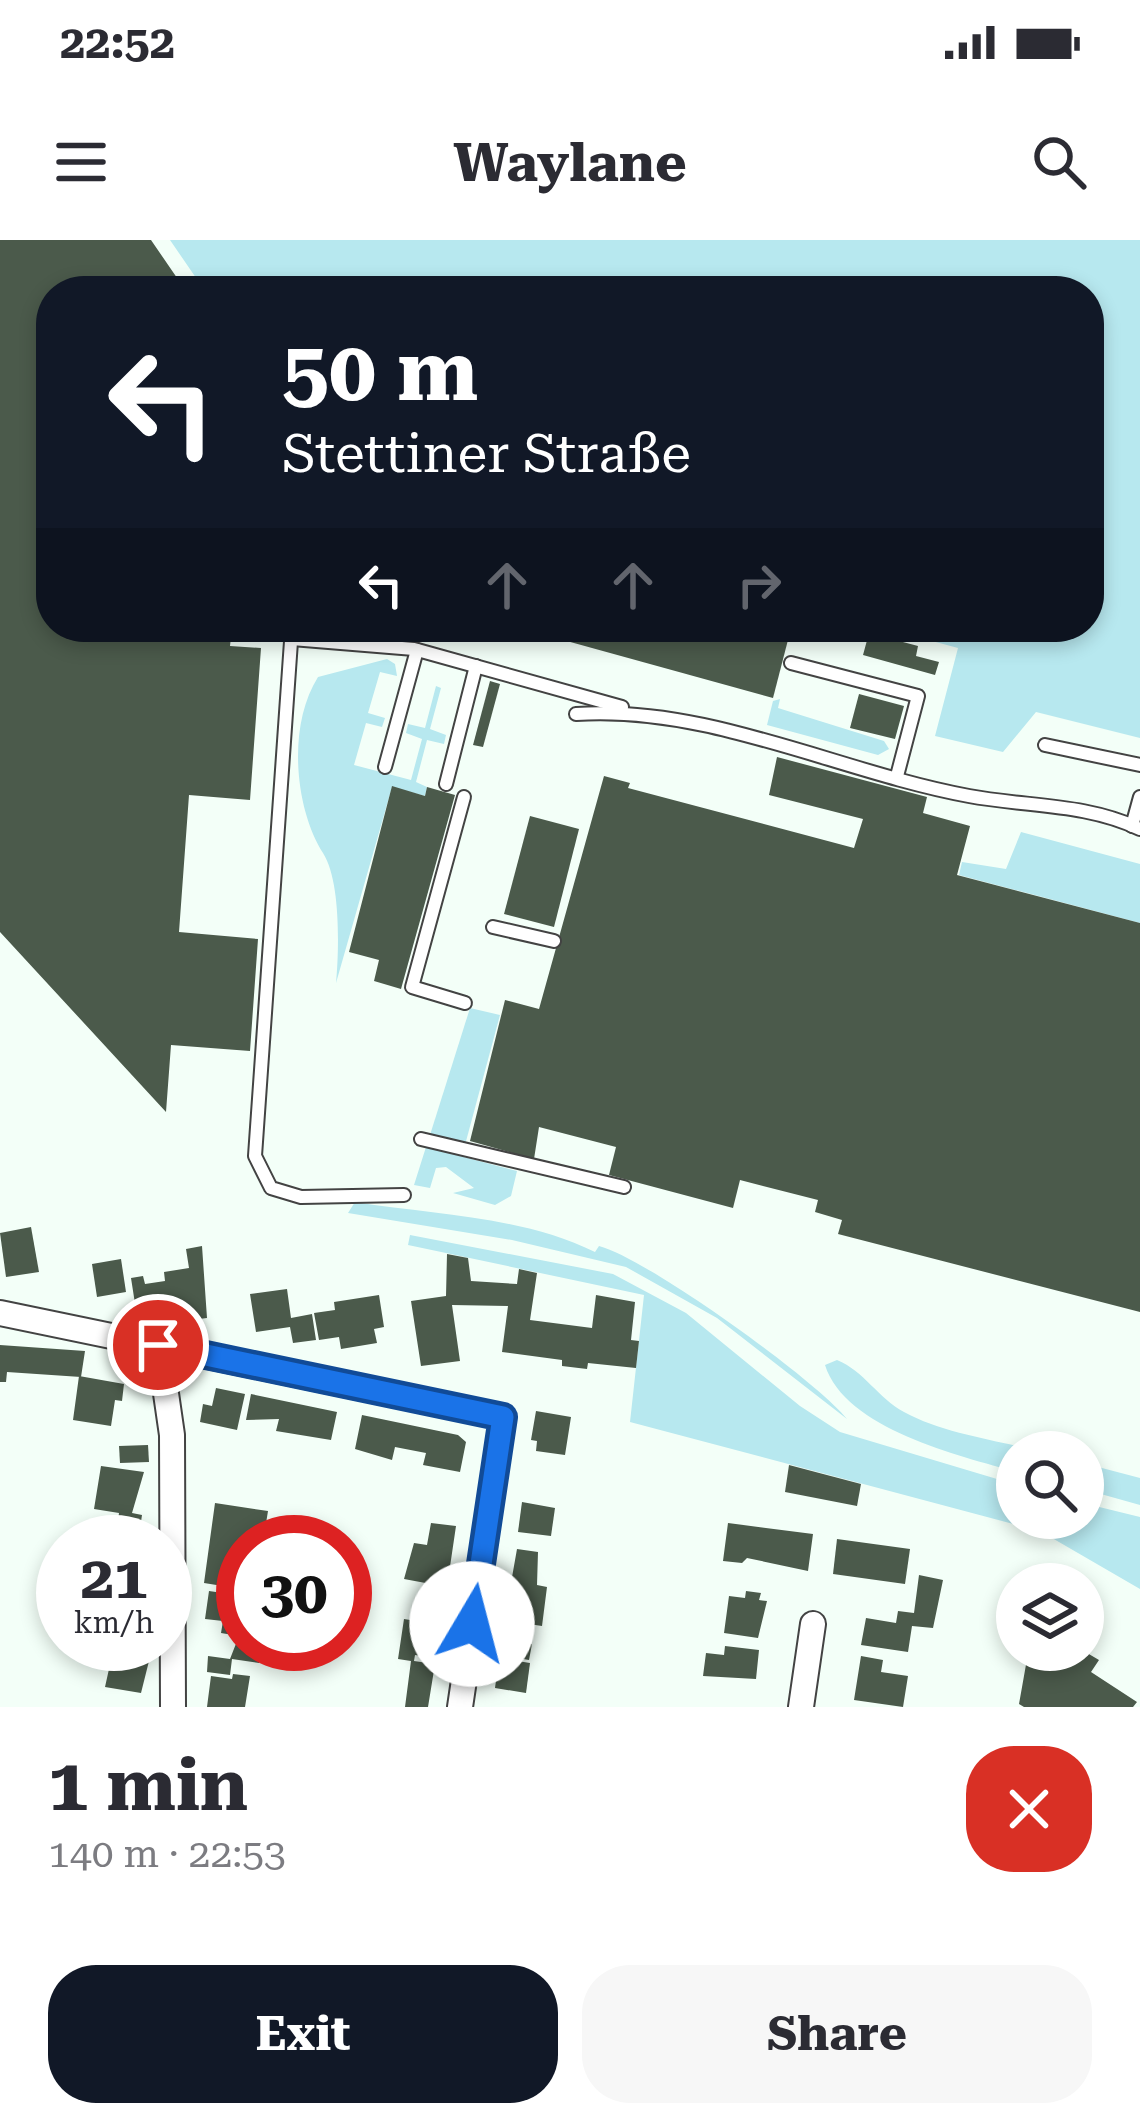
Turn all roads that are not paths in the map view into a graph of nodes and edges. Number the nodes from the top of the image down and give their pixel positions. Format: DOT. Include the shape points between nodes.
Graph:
graph roads {
  1 [pos="291,642"];
  2 [pos="358,642"];
  3 [pos="417,650"];
  4 [pos="791,663"];
  5 [pos="476,666"];
  6 [pos="635,710"];
  7 [pos="576,714"];
  8 [pos="1046,745"];
  9 [pos="1140,765"];
  10 [pos="385,767"];
  11 [pos="897,776"];
  12 [pos="446,784"];
  13 [pos="464,797"];
  14 [pos="1140,797"];
  15 [pos="1136,828"];
  16 [pos="493,927"];
  17 [pos="554,941"];
  18 [pos="464,1003"];
  19 [pos="422,1139"];
  20 [pos="624,1186"];
  21 [pos="404,1195"];
  22 [pos="0,1312"];
  23 [pos="158,1345"];
  24 [pos="813,1624"];
  25 [pos="173,1707"];
  26 [pos="460,1707"];
  27 [pos="801,1707"];
  1 -- 21 [label="lane" via="256,1156 271,1187 302,1197"];
  2 -- 3 [label="lane"];
  3 -- 5 [label="lane"];
  3 -- 10 [label="lane"];
  4 -- 11 [label="lane" via="918,696"];
  5 -- 6 [label="lane"];
  5 -- 12 [label="lane"];
  6 -- 7 [label="lane"];
  6 -- 11 [label="lane"];
  8 -- 9 [label="lane"];
  11 -- 15 [label="lane" via="969,796 1097,813"];
  13 -- 18 [label="lane" via="412,987"];
  14 -- 15 [label="lane"];
  16 -- 17 [label="lane"];
  19 -- 20 [label="lane"];
  22 -- 23 [label="street"];
  23 -- 25 [label="street" via="172,1435"];
  23 -- 26 [label="street" via="503,1417"];
  24 -- 27 [label="street"];
}
